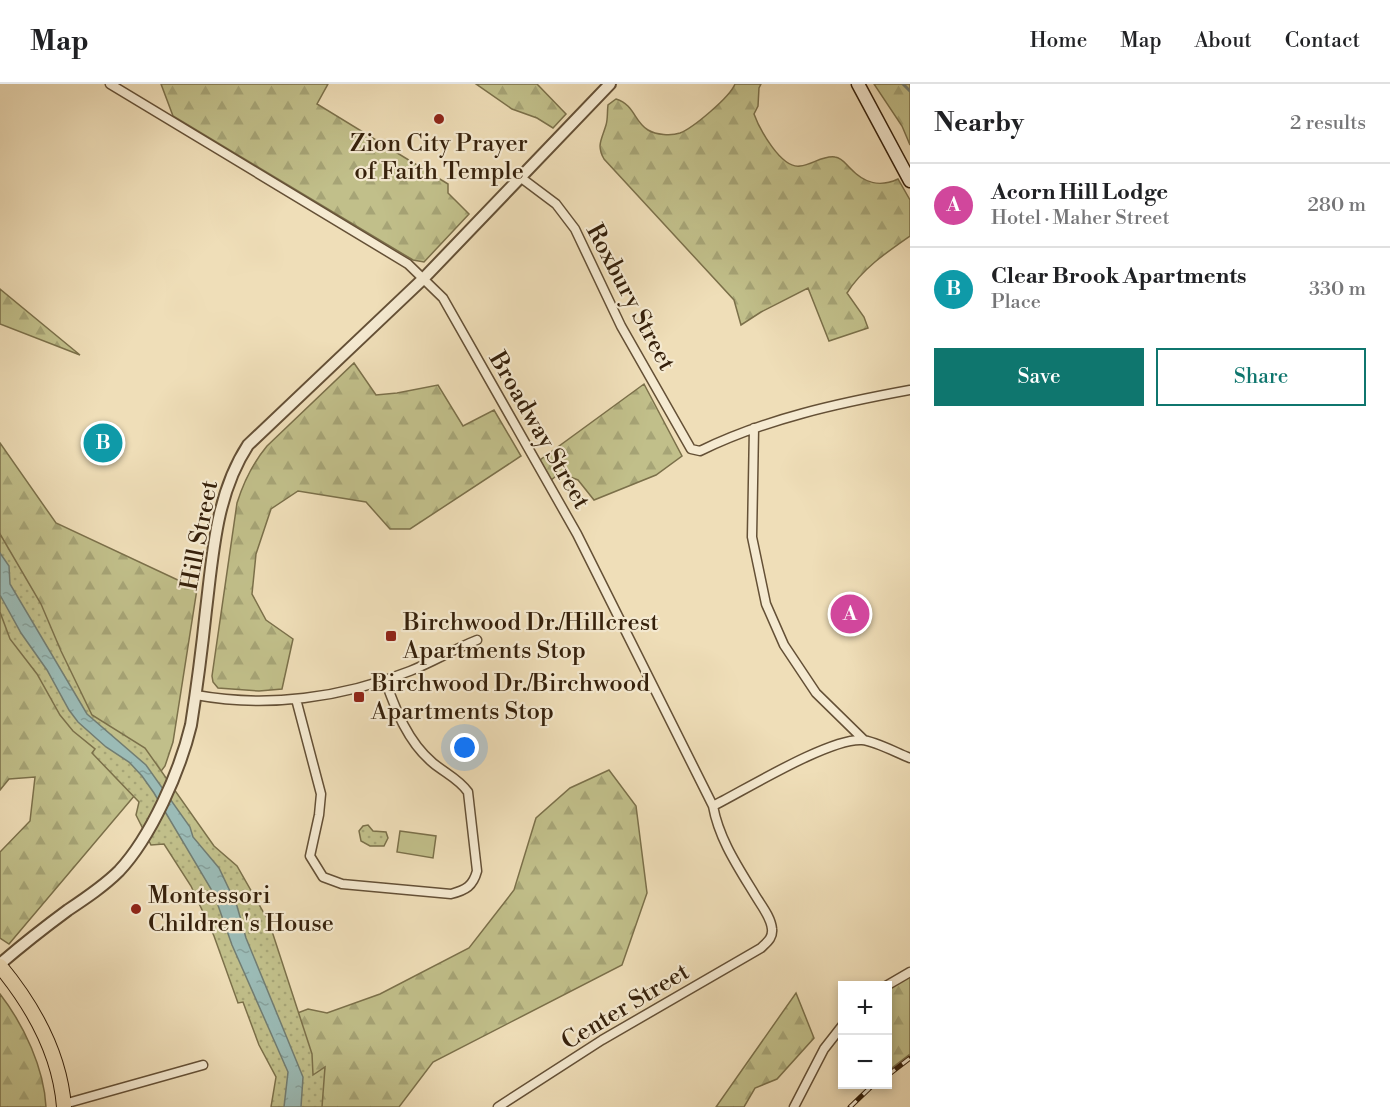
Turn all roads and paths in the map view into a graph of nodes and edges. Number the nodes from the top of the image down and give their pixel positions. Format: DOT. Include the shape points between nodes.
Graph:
graph roads {
  1 [pos="110,84"];
  2 [pos="610,84"];
  3 [pos="858,84"];
  4 [pos="520,177"];
  5 [pos="910,181"];
  6 [pos="423,279"];
  7 [pos="910,390"];
  8 [pos="754,428"];
  9 [pos="477,640"];
  10 [pos="385,680"];
  11 [pos="196,695"];
  12 [pos="296,699"];
  13 [pos="864,740"];
  14 [pos="910,758"];
  15 [pos="713,806"];
  16 [pos="771,938"];
  17 [pos="0,965"];
  18 [pos="910,972"];
  19 [pos="892,982"];
  20 [pos="838,1032"];
  21 [pos="203,1065"];
  22 [pos="64,1105"];
  23 [pos="498,1107"];
  24 [pos="794,1107"];
  1 -- 6 [label="street, Broadway Street" via="408,264"];
  2 -- 4 [label="street, Hill Street"];
  3 -- 5 [label="main road"];
  4 -- 6 [label="street, Hill Street"];
  4 -- 8 [label="street, Roxbury Street" via="556,204 575,230 621,326 691,449 700,451"];
  6 -- 11 [label="street, Hill Street" via="255,437 235,467 218,520"];
  6 -- 15 [label="street, Broadway Street" via="443,298 577,534"];
  7 -- 8 [label="street" via="864,398"];
  8 -- 13 [label="street" via="752,537 766,604 784,645 816,693"];
  9 -- 10 [label="street"];
  10 -- 12 [label="street" via="327,696"];
  10 -- 12 [label="street" via="405,730 433,763 468,792 477,871 474,883 463,891 451,894 351,885 323,877 310,856 321,794"];
  11 -- 12 [label="street" via="224,700"];
  11 -- 17 [label="street, Hill Street" via="186,743 170,786 131,856 109,880"];
  13 -- 14 [label="street"];
  13 -- 15 [label="street" via="846,741 809,756"];
  15 -- 16 [label="street, Broadway Street" via="733,858 768,918"];
  16 -- 23 [label="street, Center Street" via="761,948 603,1040"];
  17 -- 22 [label="main road" via="35,1014 56,1066"];
  18 -- 19 [label="street"];
  20 -- 24 [label="street" via="824,1048"];
  21 -- 22 [label="street"];
}
